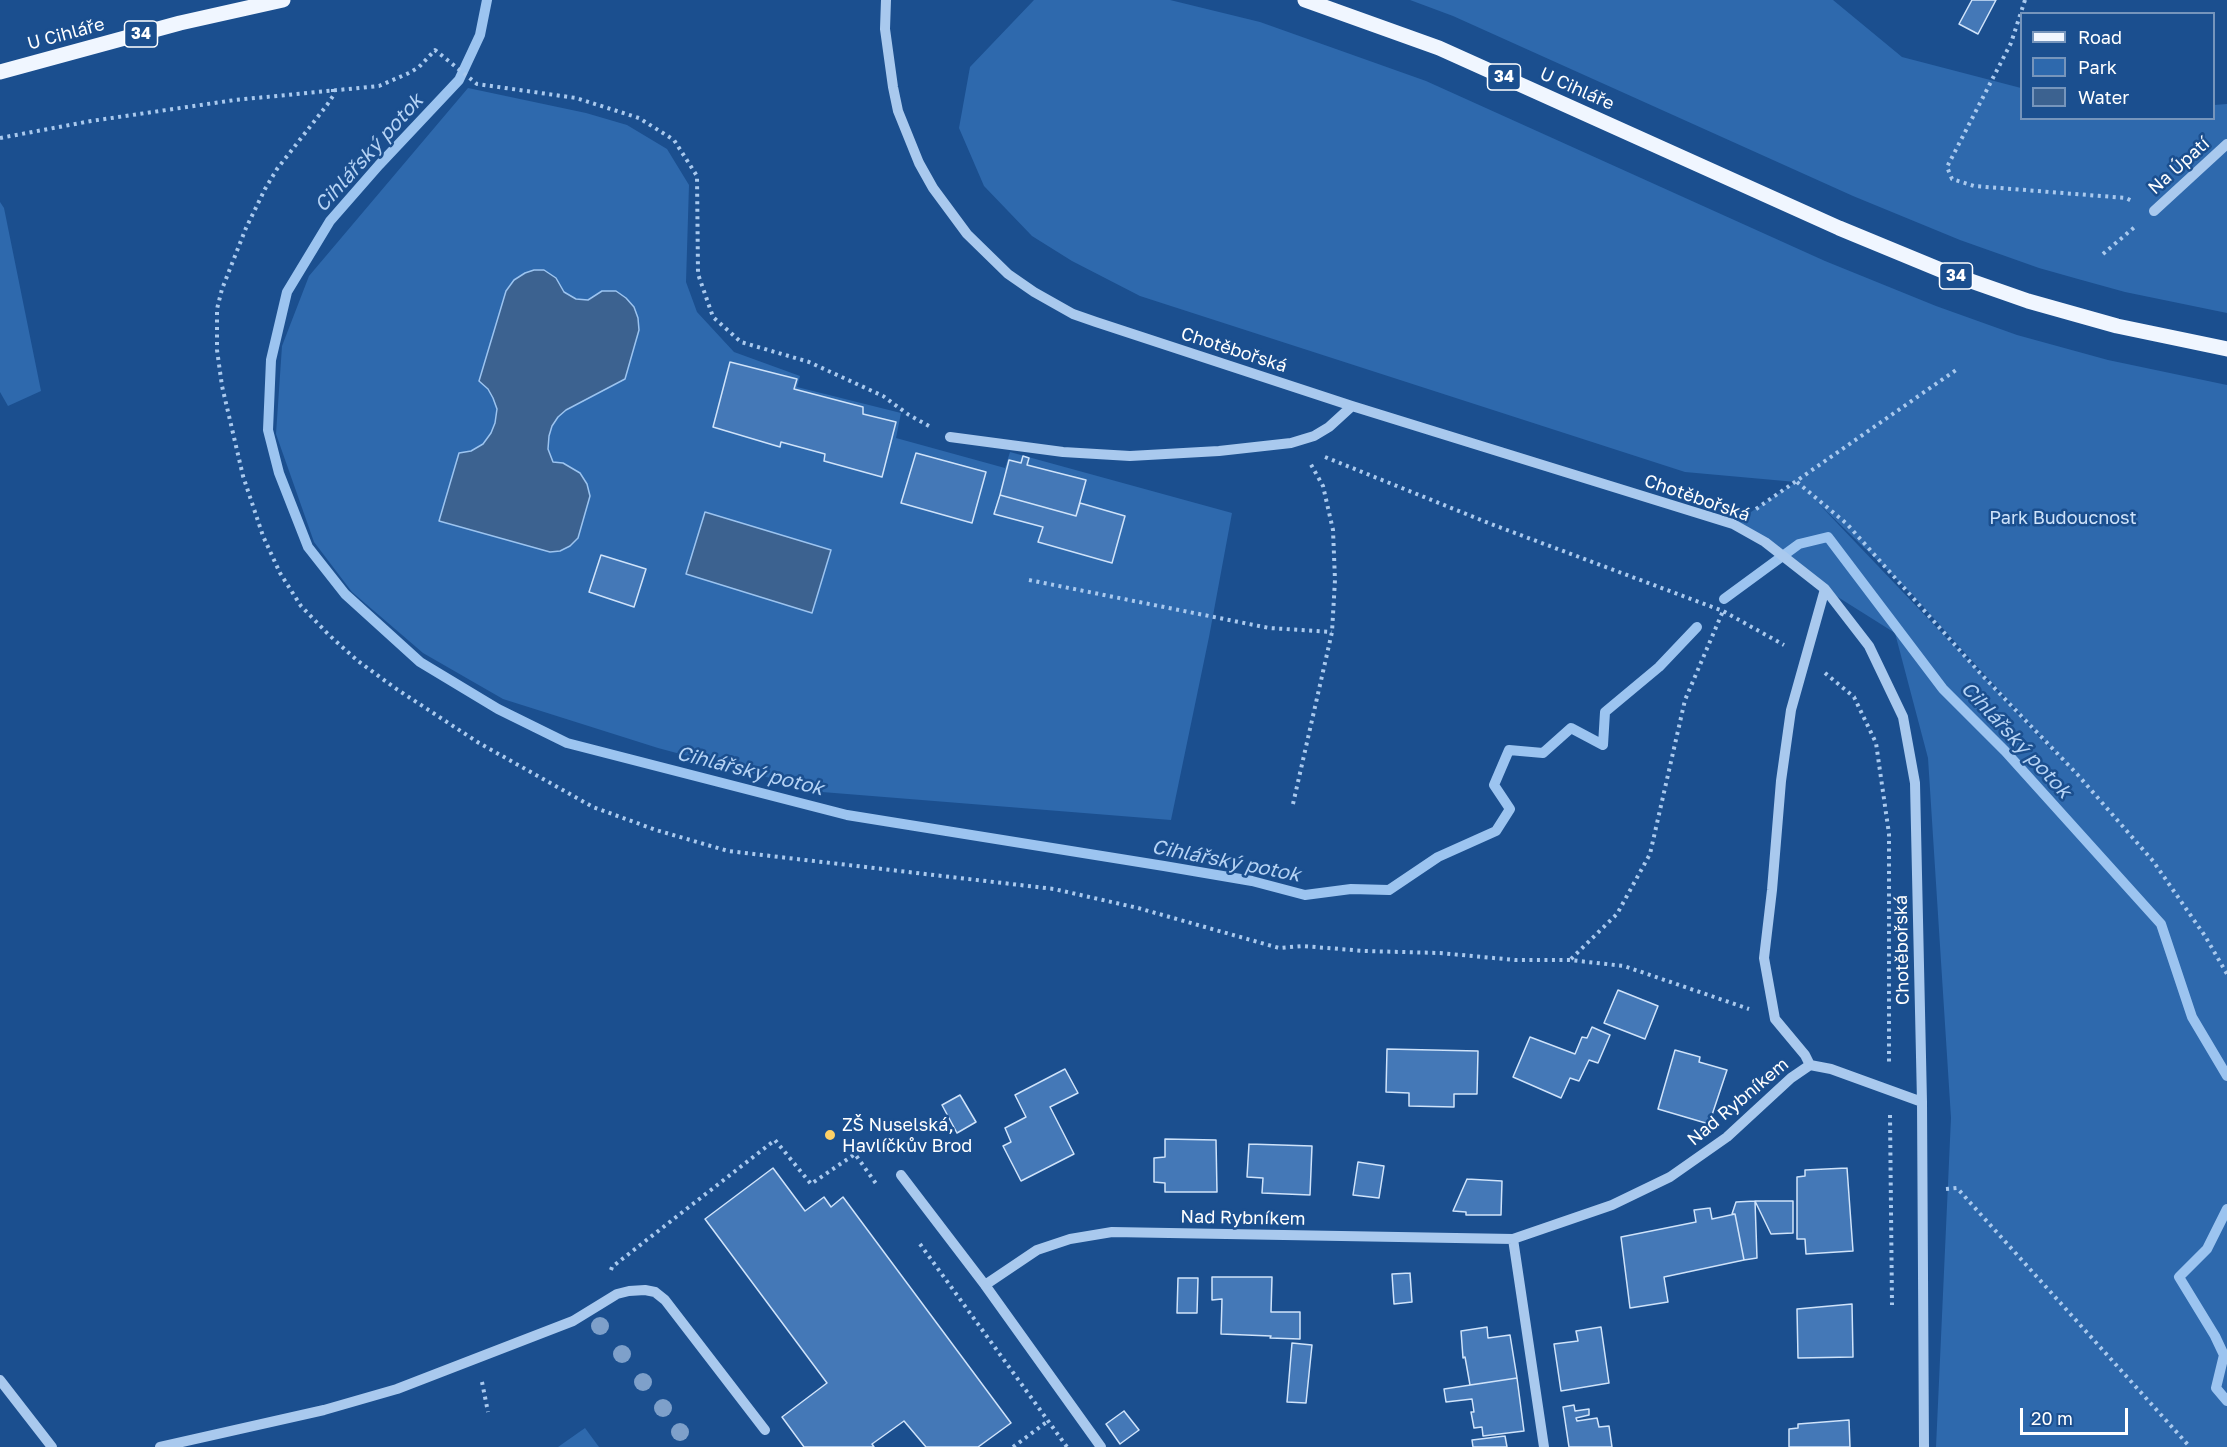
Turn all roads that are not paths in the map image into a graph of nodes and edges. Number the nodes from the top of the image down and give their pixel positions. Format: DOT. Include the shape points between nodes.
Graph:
graph roads {
  1 [pos="283,0"];
  2 [pos="886,0"];
  3 [pos="1305,0"];
  4 [pos="0,72"];
  5 [pos="2227,144"];
  6 [pos="2154,211"];
  7 [pos="2227,349"];
  8 [pos="1352,406"];
  9 [pos="950,437"];
  10 [pos="1825,589"];
  11 [pos="1810,1065"];
  12 [pos="1922,1102"];
  13 [pos="901,1176"];
  14 [pos="1513,1239"];
  15 [pos="985,1285"];
  16 [pos="0,1380"];
  17 [pos="765,1430"];
  18 [pos="52,1447"];
  19 [pos="160,1447"];
  20 [pos="1101,1447"];
  21 [pos="1544,1447"];
  22 [pos="1924,1447"];
  1 -- 4 [label="main road, U Cihláře / 34" via="180,23"];
  2 -- 8 [label="street, Chotěbořská" via="888,60 898,111 909,141 949,210 967,234 1008,274 1073,314"];
  3 -- 7 [label="main road, U Cihláře / 34" via="1439,48 1921,262 1993,289 2117,326"];
  5 -- 6 [label="street, Na Úpatí"];
  8 -- 9 [label="street" via="1314,436 1291,443 1219,451 1130,456 1063,452"];
  8 -- 10 [label="street, Chotěbořská" via="1733,524 1764,542"];
  10 -- 11 [label="street" via="1791,710 1764,958 1775,1018"];
  10 -- 12 [label="street, Chotěbořská" via="1869,646 1903,717 1915,783"];
  11 -- 12 [label="street, Nad Rybníkem"];
  11 -- 14 [label="street, Nad Rybníkem" via="1727,1137 1670,1177 1612,1205"];
  12 -- 22 [label="street, Chotěbořská"];
  13 -- 15 [label="street"];
  14 -- 15 [label="street, Nad Rybníkem" via="1112,1232 1037,1250"];
  14 -- 21 [label="street"];
  15 -- 20 [label="street"];
  16 -- 18 [label="street"];
  17 -- 19 [label="street" via="665,1300 645,1290 629,1291 573,1321 398,1389"];
}
